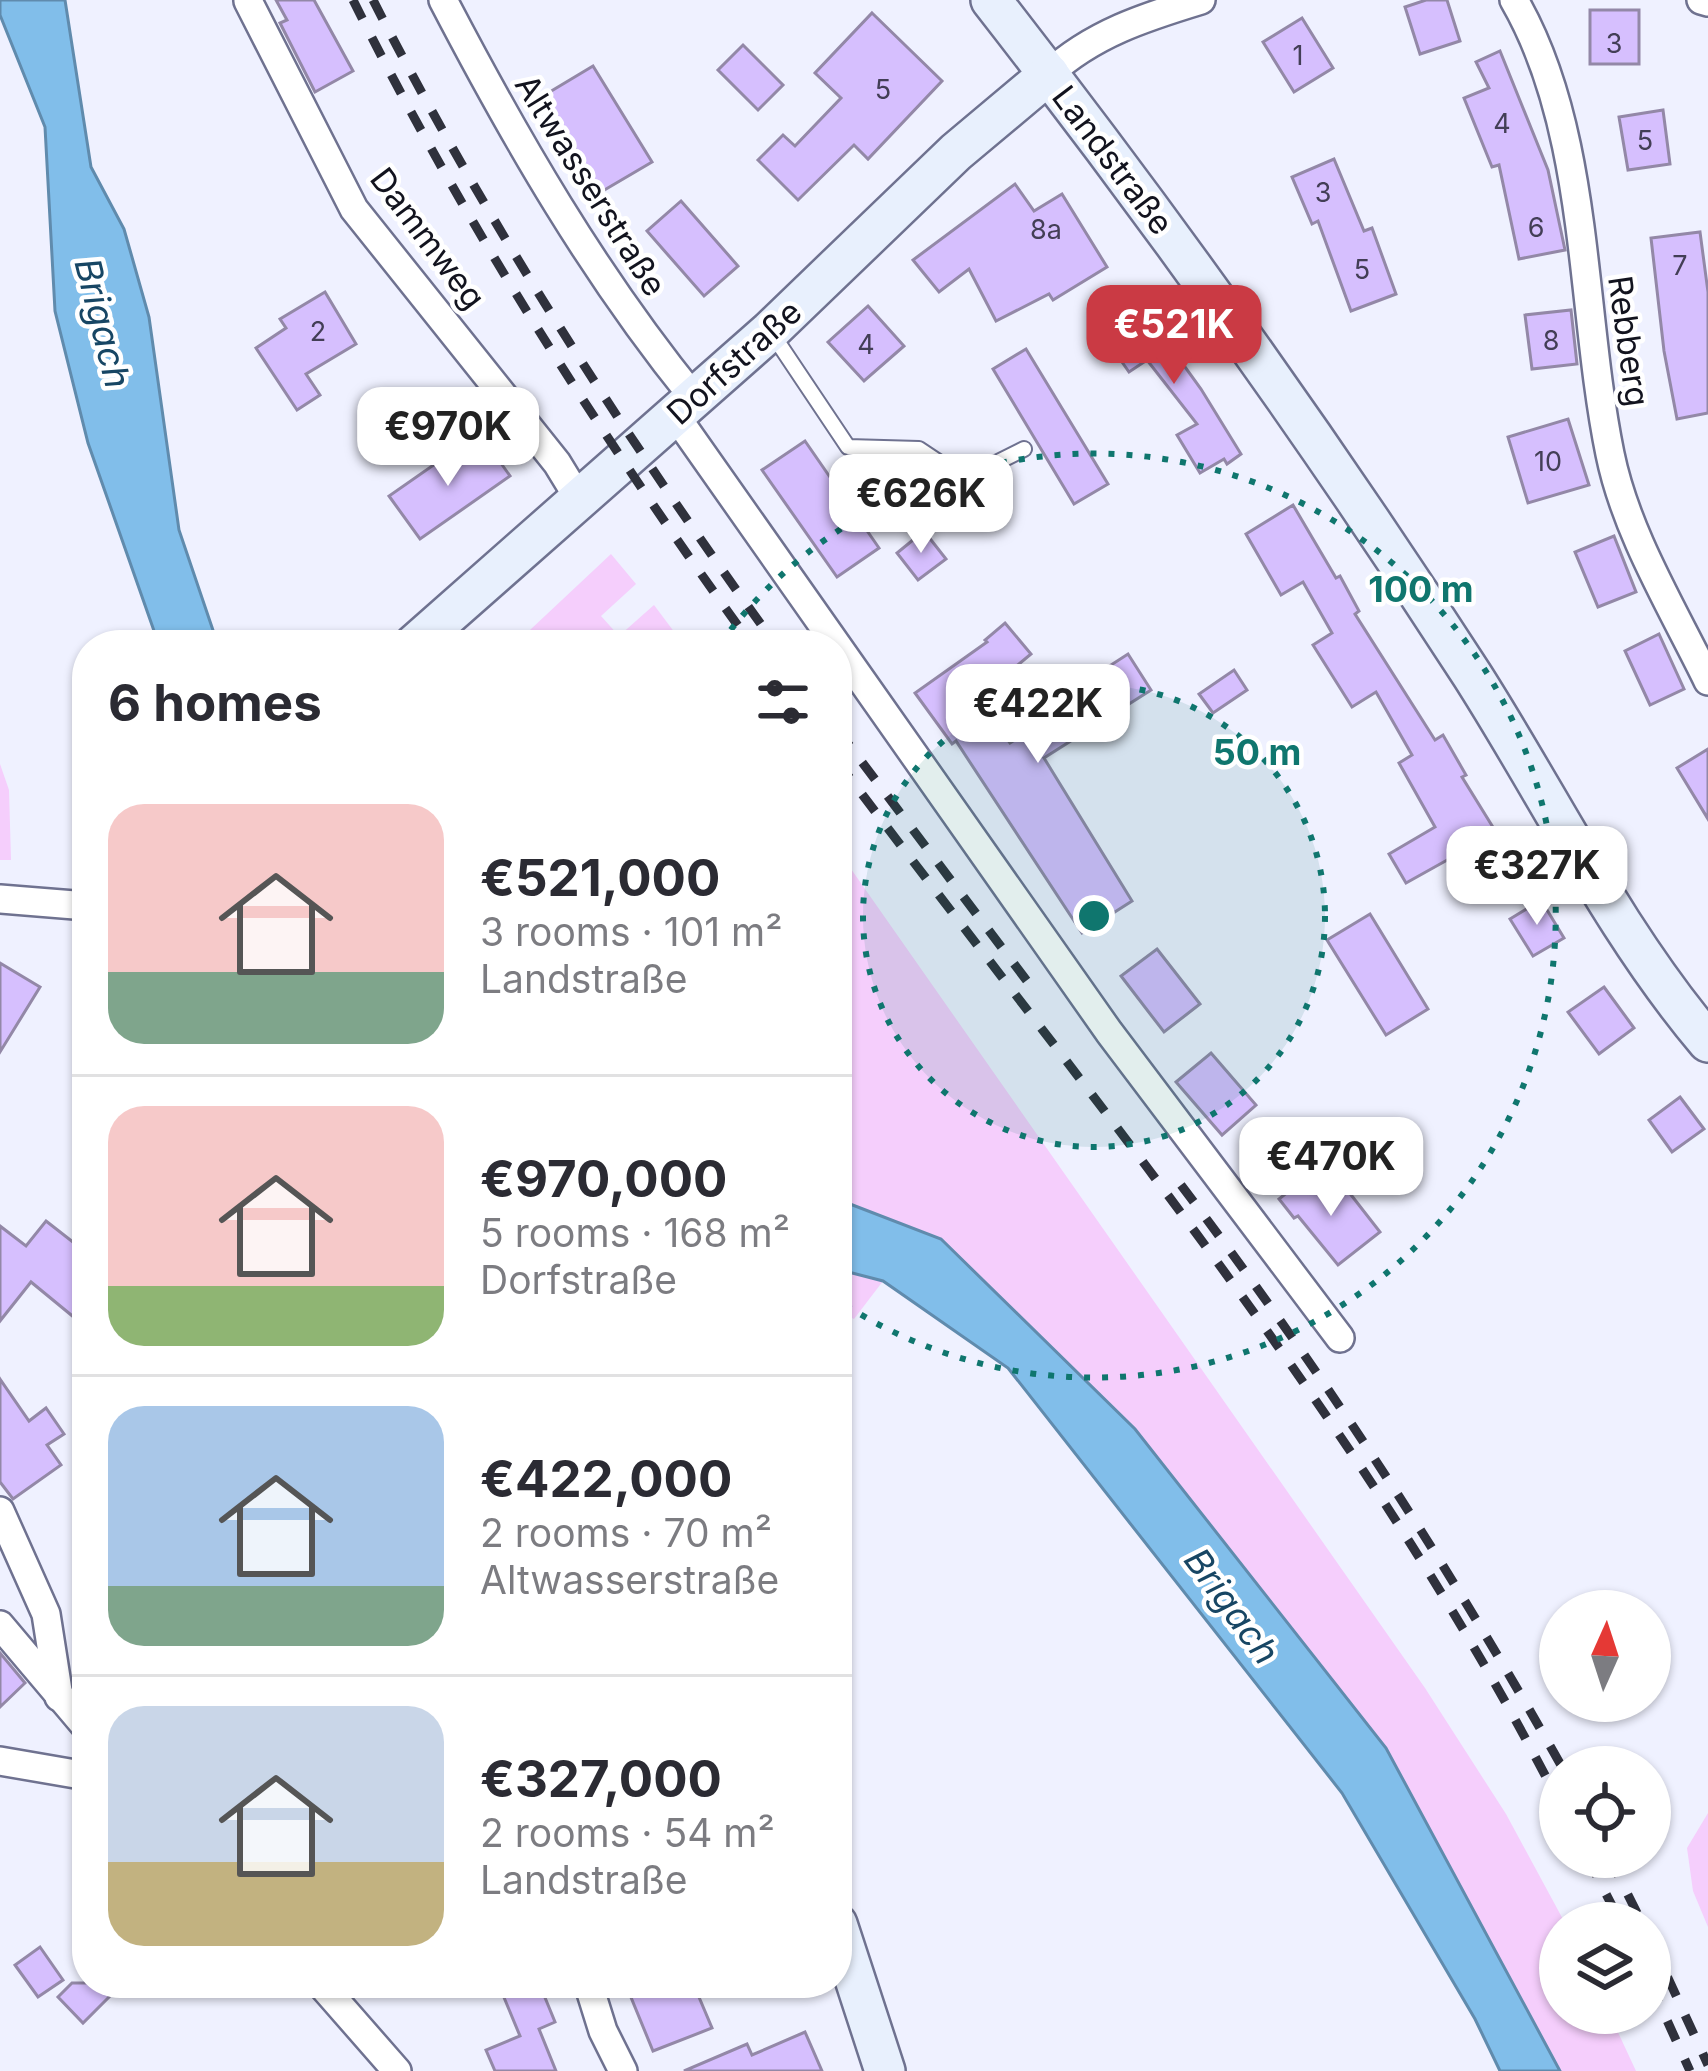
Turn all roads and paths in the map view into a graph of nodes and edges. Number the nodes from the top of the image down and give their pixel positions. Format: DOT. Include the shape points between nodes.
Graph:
graph roads {
  1 [pos="443,0"];
  2 [pos="992,0"];
  3 [pos="1201,0"];
  4 [pos="1514,0"];
  5 [pos="248,1"];
  6 [pos="1148,7"];
  7 [pos="1049,74"];
  8 [pos="770,331"];
  9 [pos="684,407"];
  10 [pos="1024,449"];
  11 [pos="579,499"];
  12 [pos="431,630"];
  13 [pos="836,630"];
  14 [pos="852,654"];
  15 [pos="1708,681"];
  16 [pos="0,899"];
  17 [pos="72,904"];
  18 [pos="1708,1042"];
  19 [pos="1340,1338"];
  20 [pos="0,1510"];
  21 [pos="0,1625"];
  22 [pos="59,1697"];
  23 [pos="72,1711"];
  24 [pos="0,1761"];
  25 [pos="72,1773"];
  26 [pos="852,1970"];
  27 [pos="333,1998"];
  28 [pos="593,1998"];
  29 [pos="397,2071"];
  30 [pos="622,2071"];
  31 [pos="885,2071"];
  1 -- 9 [label="street, Altwasserstraße" via="516,140"];
  2 -- 7 [label="main road, Landstraße"];
  3 -- 6 [label="street"];
  4 -- 15 [label="street, Rebberg" via="1556,109 1611,460 1636,532"];
  5 -- 11 [label="street, Dammweg" via="354,209"];
  6 -- 7 [label="street"];
  7 -- 8 [label="main road, Dorfstraße"];
  7 -- 18 [label="main road, Landstraße" via="1306,426 1472,676 1665,991"];
  8 -- 9 [label="main road, Dorfstraße"];
  8 -- 10 [label="lane" via="848,447 919,449 964,479"];
  9 -- 11 [label="main road, Dorfstraße"];
  9 -- 13 [label="street, Altwasserstraße"];
  11 -- 12 [label="main road, Dorfstraße"];
  14 -- 19 [label="street, Altwasserstraße" via="1109,1032"];
  16 -- 17 [label="street"];
  20 -- 22 [label="street" via="46,1614"];
  21 -- 22 [label="street"];
  22 -- 23 [label="street"];
  24 -- 25 [label="street"];
  26 -- 31 [label="main road"];
  27 -- 29 [label="street"];
  28 -- 30 [label="street"];
}
